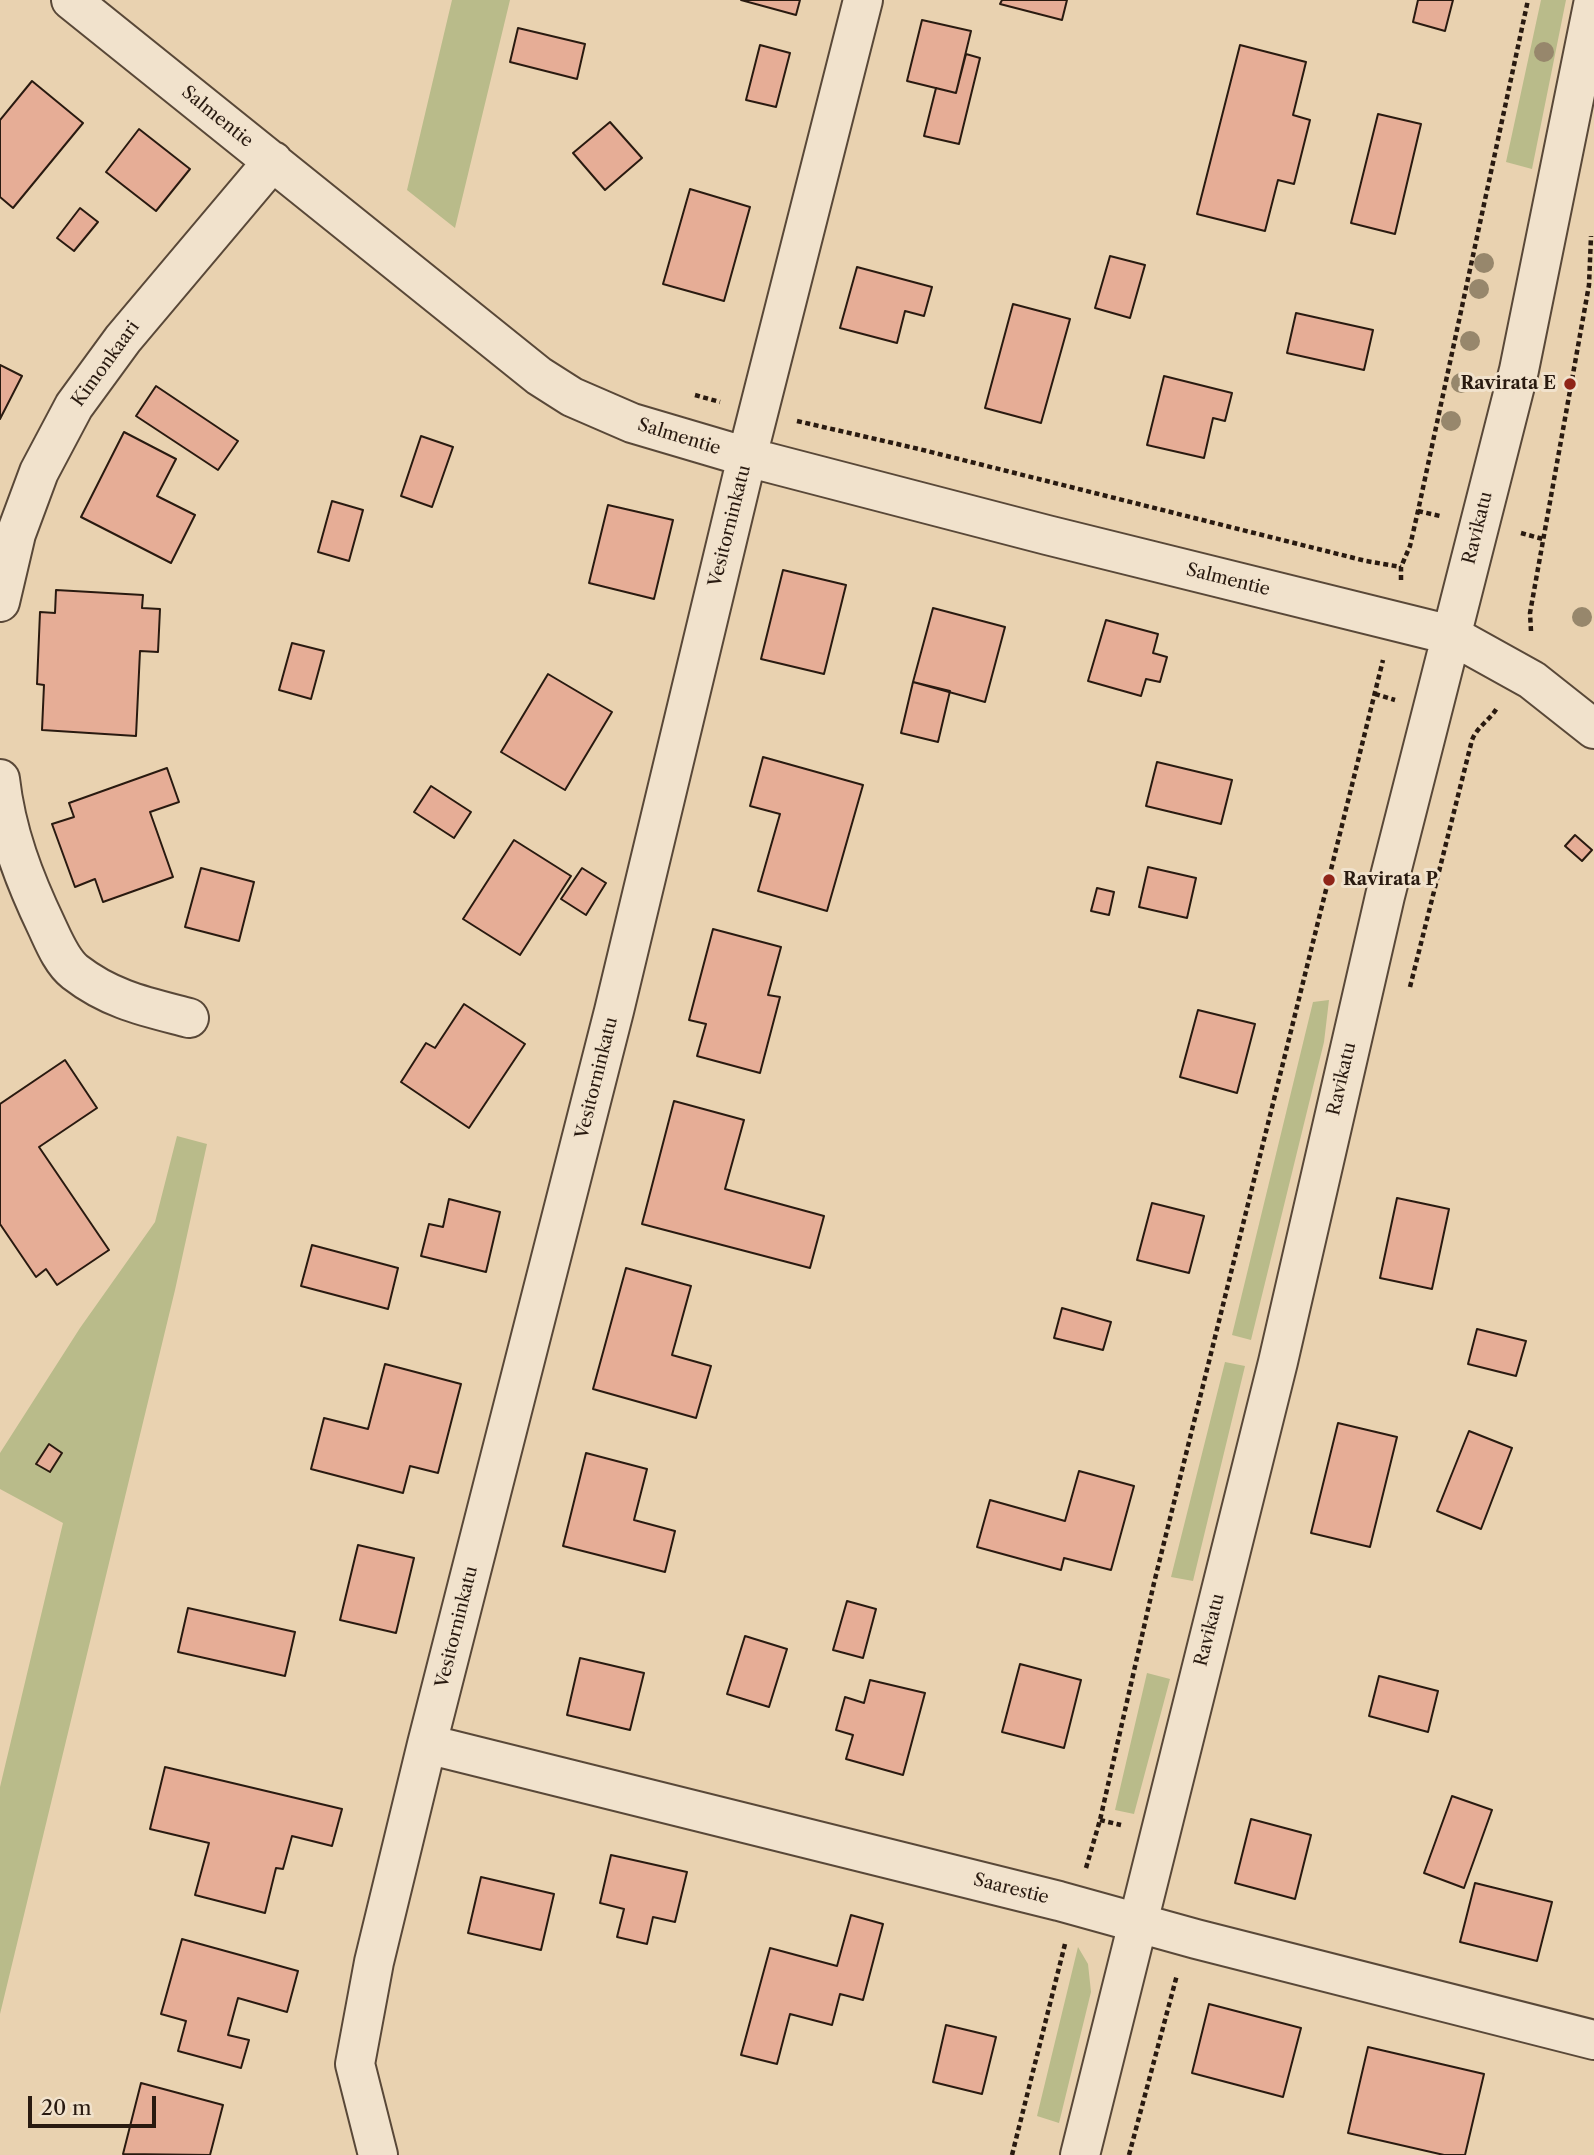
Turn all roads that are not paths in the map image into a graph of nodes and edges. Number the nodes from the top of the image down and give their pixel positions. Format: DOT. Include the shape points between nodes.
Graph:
graph roads {
  1 [pos="71,0"];
  2 [pos="863,0"];
  3 [pos="1594,0"];
  4 [pos="273,161"];
  5 [pos="747,457"];
  6 [pos="0,602"];
  7 [pos="1451,635"];
  8 [pos="1594,729"];
  9 [pos="0,779"];
  10 [pos="189,1018"];
  11 [pos="427,1744"];
  12 [pos="1137,1923"];
  13 [pos="1594,2040"];
  14 [pos="378,2155"];
  15 [pos="1080,2155"];
  1 -- 4 [label="street, Salmentie"];
  2 -- 5 [label="street, Vesitorninkatu"];
  3 -- 7 [label="street, Ravikatu" via="1519,370"];
  4 -- 5 [label="street, Salmentie" via="572,397 632,423"];
  4 -- 6 [label="street, Kimonkaari" via="122,339 74,406 39,472 16,534"];
  5 -- 7 [label="street, Salmentie"];
  5 -- 11 [label="street, Vesitorninkatu" via="614,1011"];
  7 -- 8 [label="street, Salmentie" via="1532,680"];
  7 -- 12 [label="street, Ravikatu" via="1382,908 1278,1362"];
  9 -- 10 [label="street" via="24,878 73,971 118,999"];
  11 -- 12 [label="street, Saarestie"];
  11 -- 14 [label="street, Vesitorninkatu" via="374,1962 355,2064"];
  12 -- 13 [label="street, Saarestie"];
  12 -- 15 [label="street, Ravikatu"];
}
